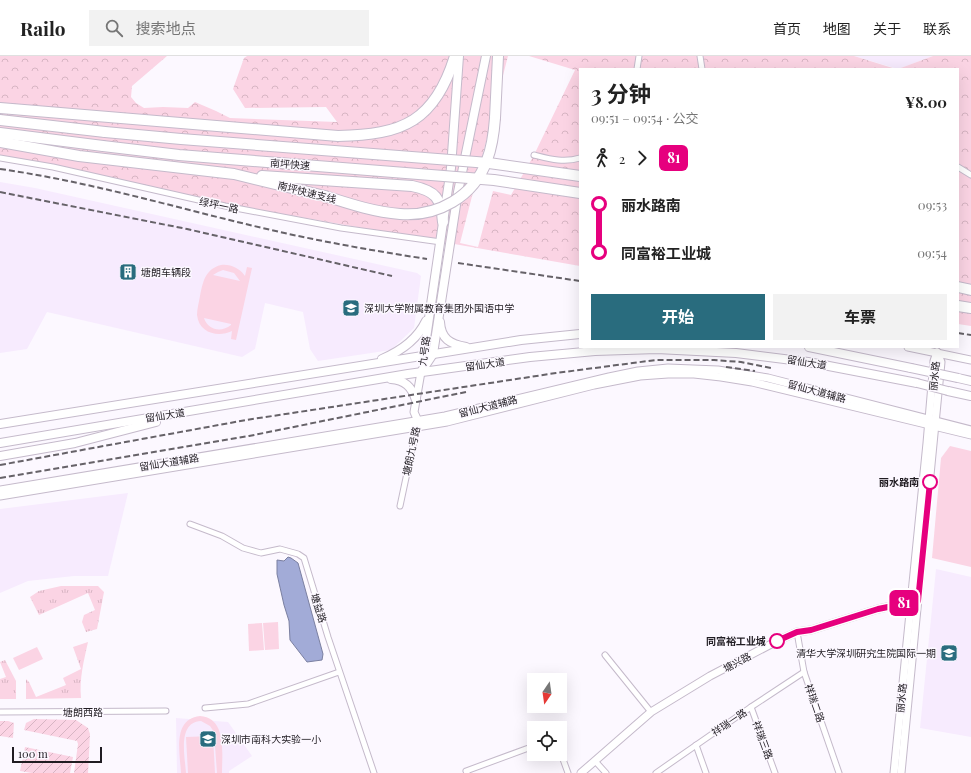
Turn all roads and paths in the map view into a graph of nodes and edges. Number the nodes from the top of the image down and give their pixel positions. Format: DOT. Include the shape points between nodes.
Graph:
graph roads {
  1 [pos="455,56"];
  2 [pos="459,56"];
  3 [pos="486,56"];
  4 [pos="498,56"];
  5 [pos="639,56"];
  6 [pos="700,56"];
  7 [pos="637,68"];
  8 [pos="702,68"];
  9 [pos="0,108"];
  10 [pos="0,120"];
  11 [pos="0,133"];
  12 [pos="0,142"];
  13 [pos="534,155"];
  14 [pos="0,158"];
  15 [pos="579,158"];
  16 [pos="959,168"];
  17 [pos="234,174"];
  18 [pos="971,175"];
  19 [pos="579,176"];
  20 [pos="579,193"];
  21 [pos="444,222"];
  22 [pos="440,242"];
  23 [pos="959,286"];
  24 [pos="971,290"];
  25 [pos="959,306"];
  26 [pos="971,308"];
  27 [pos="430,309"];
  28 [pos="439,311"];
  29 [pos="579,334"];
  30 [pos="475,347"];
  31 [pos="815,348"];
  32 [pos="914,348"];
  33 [pos="937,352"];
  34 [pos="433,354"];
  35 [pos="423,355"];
  36 [pos="971,360"];
  37 [pos="363,365"];
  38 [pos="422,372"];
  39 [pos="386,378"];
  40 [pos="971,382"];
  41 [pos="971,396"];
  42 [pos="416,400"];
  43 [pos="201,410"];
  44 [pos="932,423"];
  45 [pos="0,424"];
  46 [pos="417,424"];
  47 [pos="971,430"];
  48 [pos="971,435"];
  49 [pos="0,443"];
  50 [pos="0,456"];
  51 [pos="0,490"];
  52 [pos="0,496"];
  53 [pos="400,506"];
  54 [pos="190,524"];
  55 [pos="914,601"];
  56 [pos="797,632"];
  57 [pos="605,655"];
  58 [pos="339,672"];
  59 [pos="804,672"];
  60 [pos="751,707"];
  61 [pos="205,708"];
  62 [pos="166,711"];
  63 [pos="0,712"];
  64 [pos="651,712"];
  65 [pos="696,745"];
  66 [pos="527,749"];
  67 [pos="564,761"];
  68 [pos="595,761"];
  69 [pos="374,773"];
  70 [pos="467,773"];
  71 [pos="568,773"];
  72 [pos="581,773"];
  73 [pos="606,773"];
  74 [pos="656,773"];
  75 [pos="706,773"];
  76 [pos="775,773"];
  77 [pos="839,773"];
  78 [pos="894,773"];
  79 [pos="901,773"];
  1 -- 9 [label="highway" via="437,97 424,113 408,124 387,132 364,135 330,135"];
  2 -- 21 [label="main road, 九号路" via="451,168"];
  3 -- 28 [label="main road, 九号路" via="458,192"];
  4 -- 17 [label="highway, 南坪快速支线, bridge" via="491,148 482,173 468,191 444,207 421,214 399,214 374,210"];
  5 -- 7 [label="street"];
  6 -- 8 [label="street"];
  10 -- 19 [label="highway, 南坪快速, bridge" via="181,140 489,163"];
  11 -- 20 [label="highway, 南坪快速, bridge" via="187,156 494,180"];
  12 -- 17 [label="highway, 南坪快速支线" via="79,156"];
  13 -- 15 [label="street" via="560,161"];
  14 -- 22 [label="street, 绿坪一路" via="53,167 225,206 341,228"];
  16 -- 18 [label="street"];
  17 -- 21 [label="highway" via="421,188 440,202"];
  21 -- 22 [label="main road, 九号路"];
  22 -- 27 [label="main road, 九号路"];
  23 -- 24 [label="highway"];
  25 -- 26 [label="highway"];
  27 -- 35 [label="main road, 九号路"];
  27 -- 37 [label="main road" via="422,330 414,340 393,354"];
  28 -- 30 [label="main road" via="441,332 444,337 458,345"];
  28 -- 34 [label="main road, 九号路"];
  29 -- 30 [label="main road, 留仙大道"];
  30 -- 34 [label="main road, 留仙大道"];
  31 -- 40 [label="main road, 留仙大道, bridge"];
  32 -- 33 [label="main road"];
  33 -- 36 [label="main road"];
  33 -- 44 [label="main road, 丽水路" via="941,362"];
  34 -- 35 [label="main road, 留仙大道"];
  34 -- 38 [label="main road, 九号路"];
  35 -- 37 [label="main road, 留仙大道"];
  35 -- 38 [label="main road, 九号路"];
  37 -- 45 [label="main road, 留仙大道"];
  38 -- 39 [label="main road, 留仙大道"];
  38 -- 41 [label="main road, 留仙大道, bridge" via="561,354 622,350 736,352 808,362"];
  38 -- 42 [label="main road, 塘朗九号路"];
  39 -- 42 [label="main road" via="403,382 413,391"];
  39 -- 43 [label="main road, 留仙大道"];
  42 -- 46 [label="main road, 塘朗九号路" via="414,412"];
  43 -- 49 [label="main road, 留仙大道"];
  43 -- 50 [label="main road" via="96,438"];
  44 -- 46 [label="main road, 留仙大道辅路" via="911,421 752,382 722,377 668,374 617,380 447,422"];
  44 -- 46 [label="main road, 留仙大道辅路" via="768,378 718,370 668,368 609,377"];
  44 -- 47 [label="main road, 留仙大道辅路"];
  44 -- 48 [label="main road, 留仙大道辅路"];
  44 -- 55 [label="main road, 丽水路"];
  46 -- 51 [label="main road, 留仙大道辅路"];
  46 -- 52 [label="main road, 留仙大道辅路"];
  46 -- 53 [label="street, 塘朗九号路"];
  54 -- 58 [label="street, 塘益路" via="222,536 243,548 261,553 280,549 304,558"];
  55 -- 56 [label="main road, 塘兴路"];
  55 -- 78 [label="main road, 丽水路"];
  55 -- 79 [label="main road, 丽水路" via="909,708"];
  56 -- 59 [label="street, 祥瑞二路"];
  56 -- 64 [label="main road, 塘兴路" via="710,676"];
  57 -- 64 [label="street"];
  58 -- 61 [label="street" via="248,704"];
  58 -- 69 [label="street, 塘益路"];
  59 -- 60 [label="street, 祥瑞一路"];
  59 -- 77 [label="street, 祥瑞二路"];
  60 -- 65 [label="street, 祥瑞一路"];
  60 -- 76 [label="street, 祥瑞三路"];
  62 -- 63 [label="street, 塘朗西路"];
  64 -- 68 [label="main road, 塘兴路"];
  65 -- 74 [label="street, 祥瑞一路"];
  65 -- 75 [label="street"];
  66 -- 70 [label="street" via="466,771"];
  67 -- 71 [label="street"];
  68 -- 72 [label="main road, 塘兴路"];
  68 -- 73 [label="street"];
}
